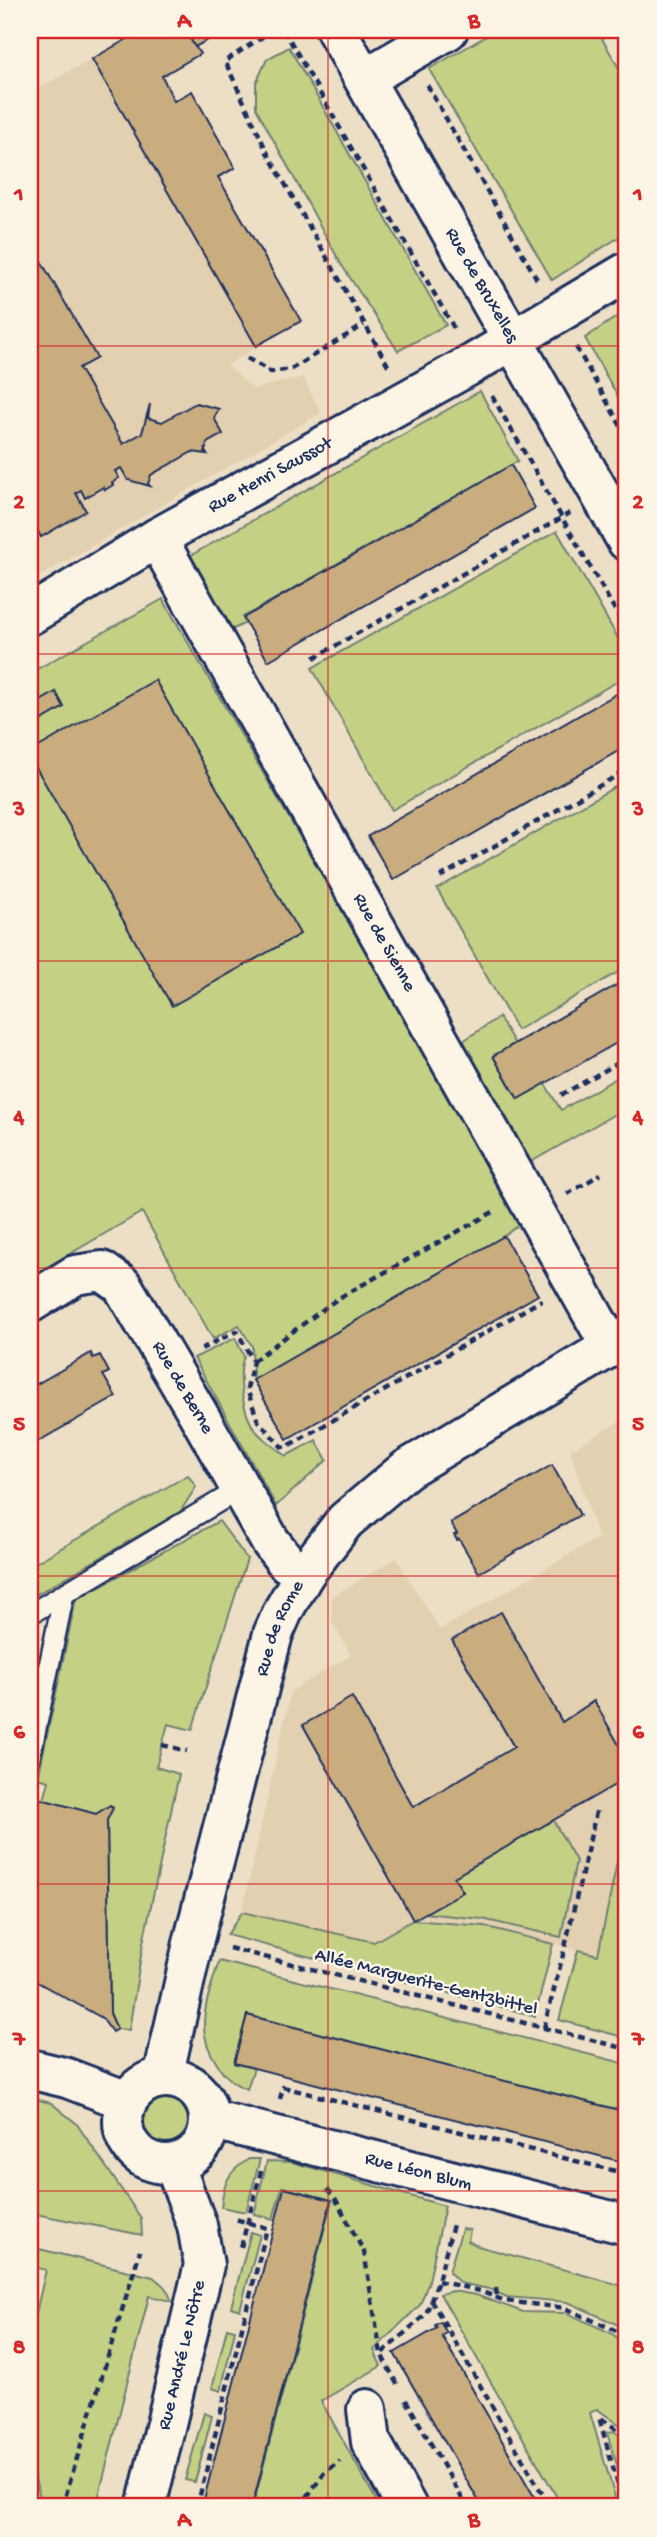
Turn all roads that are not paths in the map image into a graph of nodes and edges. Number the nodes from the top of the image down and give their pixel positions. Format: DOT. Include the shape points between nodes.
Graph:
graph roads {
  1 [pos="336,30"];
  2 [pos="448,30"];
  3 [pos="363,79"];
  4 [pos="627,272"];
  5 [pos="513,340"];
  6 [pos="157,538"];
  7 [pos="627,541"];
  8 [pos="30,615"];
  9 [pos="30,1303"];
  10 [pos="619,1342"];
  11 [pos="240,1489"];
  12 [pos="305,1573"];
  13 [pos="64,1594"];
  14 [pos="30,1614"];
  15 [pos="30,1757"];
  16 [pos="30,2069"];
  17 [pos="163,2077"];
  18 [pos="127,2101"];
  19 [pos="210,2119"];
  20 [pos="174,2164"];
  21 [pos="627,2225"];
  22 [pos="368,2409"];
  23 [pos="146,2507"];
  24 [pos="407,2507"];
  1 -- 3 [label="street, Rue de Bruxelles"];
  2 -- 3 [label="street"];
  3 -- 5 [label="street, Rue de Bruxelles"];
  4 -- 5 [label="street, Rue Henri Saussot"];
  5 -- 6 [label="street, Rue Henri Saussot"];
  5 -- 7 [label="street, Rue de Bruxelles"];
  6 -- 8 [label="street, Rue Henri Saussot"];
  6 -- 10 [label="street, Rue de Sienne" via="575,1282"];
  9 -- 11 [label="street, Rue de Berne" via="75,1275 102,1271 122,1285"];
  10 -- 12 [label="street, Rue de Rome" via="407,1469 345,1521"];
  11 -- 12 [label="street, Rue de Berne" via="287,1563"];
  11 -- 13 [label="lane"];
  12 -- 17 [label="street, Rue de Rome" via="273,1634"];
  13 -- 14 [label="lane"];
  13 -- 15 [label="lane"];
  16 -- 18 [label="street"];
  17 -- 18 [label="street" via="136,2089"];
  17 -- 19 [label="street" via="190,2084 200,2093"];
  18 -- 20 [label="street" via="123,2114 127,2141 146,2160"];
  19 -- 20 [label="street" via="195,2154"];
  19 -- 21 [label="street, Rue Léon Blum"];
  20 -- 23 [label="street, Rue André Le Nôtre" via="197,2225 204,2265"];
  22 -- 24 [label="street" via="371,2442"];
}
